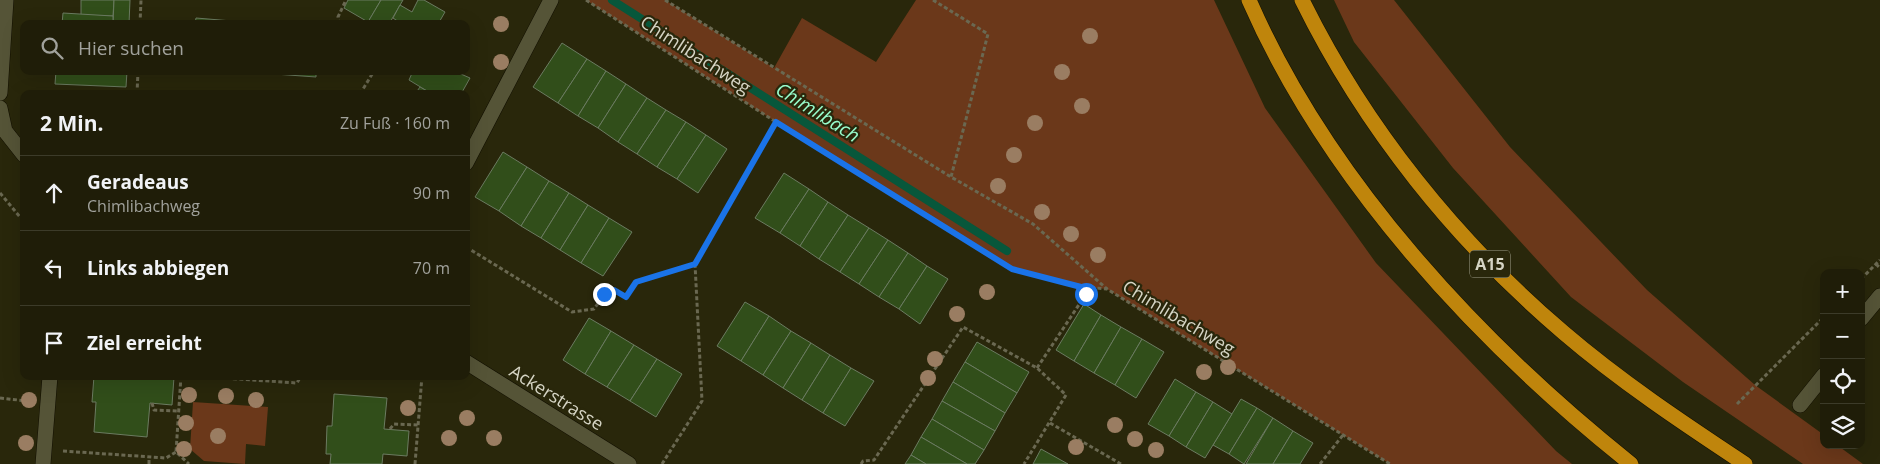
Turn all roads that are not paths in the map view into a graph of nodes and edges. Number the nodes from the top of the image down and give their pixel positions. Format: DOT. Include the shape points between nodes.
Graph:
graph roads {
  1 [pos="6,0"];
  2 [pos="551,0"];
  3 [pos="1249,0"];
  4 [pos="1302,0"];
  5 [pos="0,93"];
  6 [pos="0,108"];
  7 [pos="20,149"];
  8 [pos="470,155"];
  9 [pos="1880,296"];
  10 [pos="1865,315"];
  11 [pos="470,365"];
  12 [pos="50,380"];
  13 [pos="1820,380"];
  14 [pos="1800,405"];
  15 [pos="44,457"];
  16 [pos="629,464"];
  17 [pos="1631,464"];
  18 [pos="1745,464"];
  1 -- 5 [label="street"];
  2 -- 8 [label="street"];
  3 -- 17 [label="highway" via="1309,114 1378,213 1507,354"];
  4 -- 18 [label="highway, A15" via="1340,70 1398,158 1465,238 1566,334 1655,402"];
  6 -- 7 [label="street" via="5,131"];
  9 -- 10 [label="street"];
  11 -- 16 [label="street, Ackerstrasse"];
  12 -- 15 [label="street"];
  13 -- 14 [label="street"];
}
